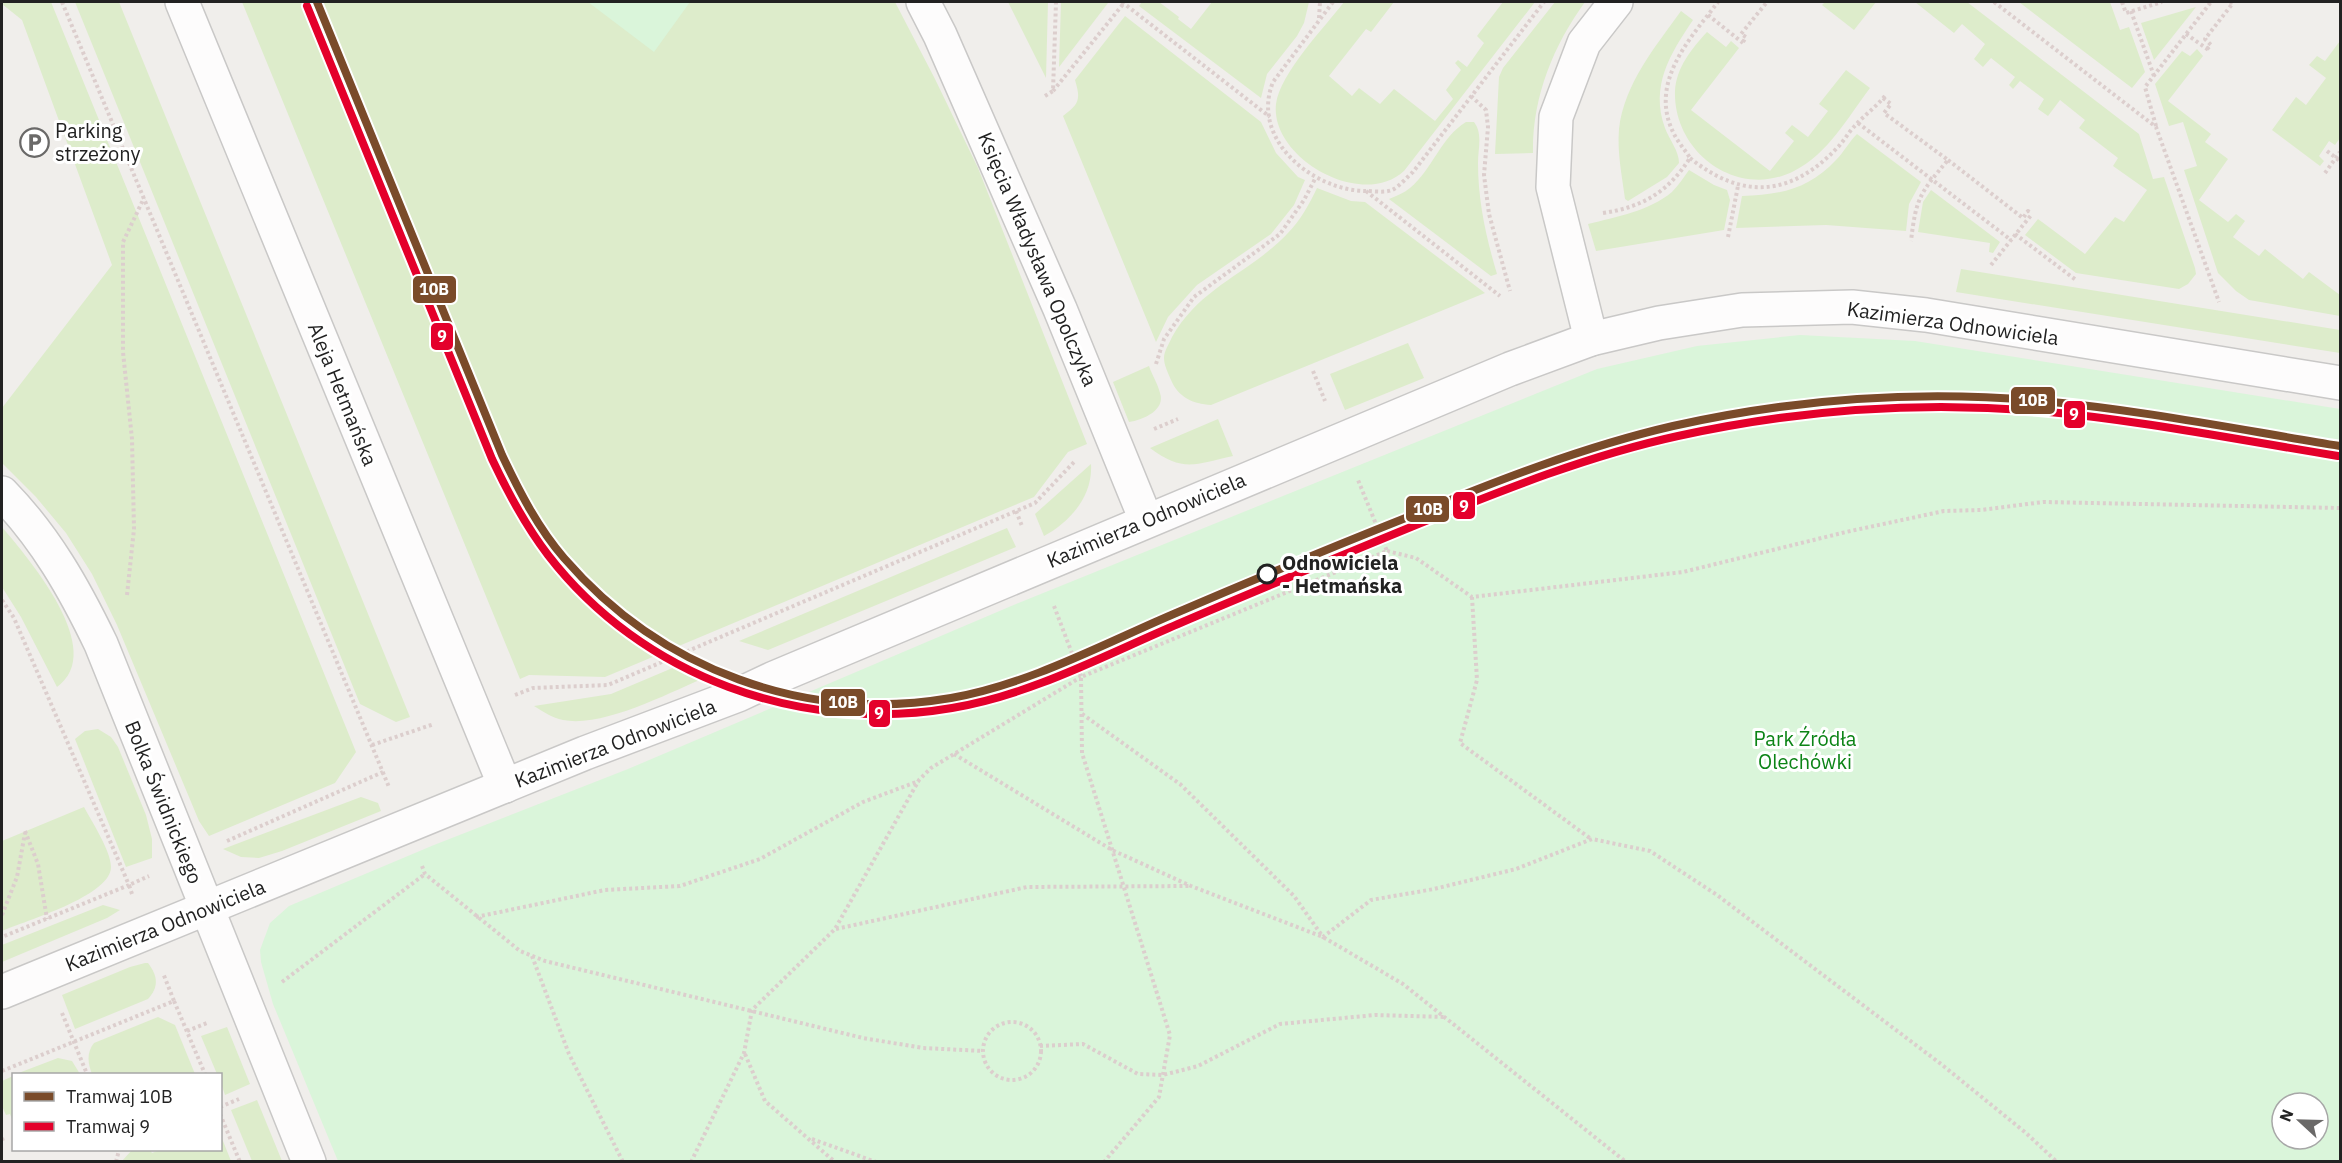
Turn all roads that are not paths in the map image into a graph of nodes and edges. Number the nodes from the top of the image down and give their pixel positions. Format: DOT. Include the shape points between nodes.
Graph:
graph roads {
  1 [pos="182,2"];
  2 [pos="923,2"];
  3 [pos="1616,2"];
  4 [pos="1591,339"];
  5 [pos="2340,383"];
  6 [pos="2,493"];
  7 [pos="1146,520"];
  8 [pos="505,786"];
  9 [pos="207,909"];
  10 [pos="2,992"];
  11 [pos="309,1161"];
  1 -- 8 [label="street, Aleja Hetmańska"];
  2 -- 7 [label="street, Księcia Władysława Opolczyka" via="945,45"];
  3 -- 4 [label="street" via="1584,43 1556,117 1553,187"];
  4 -- 5 [label="street, Kazimierza Odnowiciela" via="1714,313 1852,307 1926,315"];
  4 -- 7 [label="street, Kazimierza Odnowiciela"];
  6 -- 9 [label="street, Bolka Świdnickiego" via="38,533 81,603 108,660"];
  7 -- 8 [label="street, Kazimierza Odnowiciela" via="738,695"];
  8 -- 9 [label="street, Kazimierza Odnowiciela"];
  9 -- 10 [label="street, Kazimierza Odnowiciela"];
  9 -- 11 [label="street, Bolka Świdnickiego"];
}
